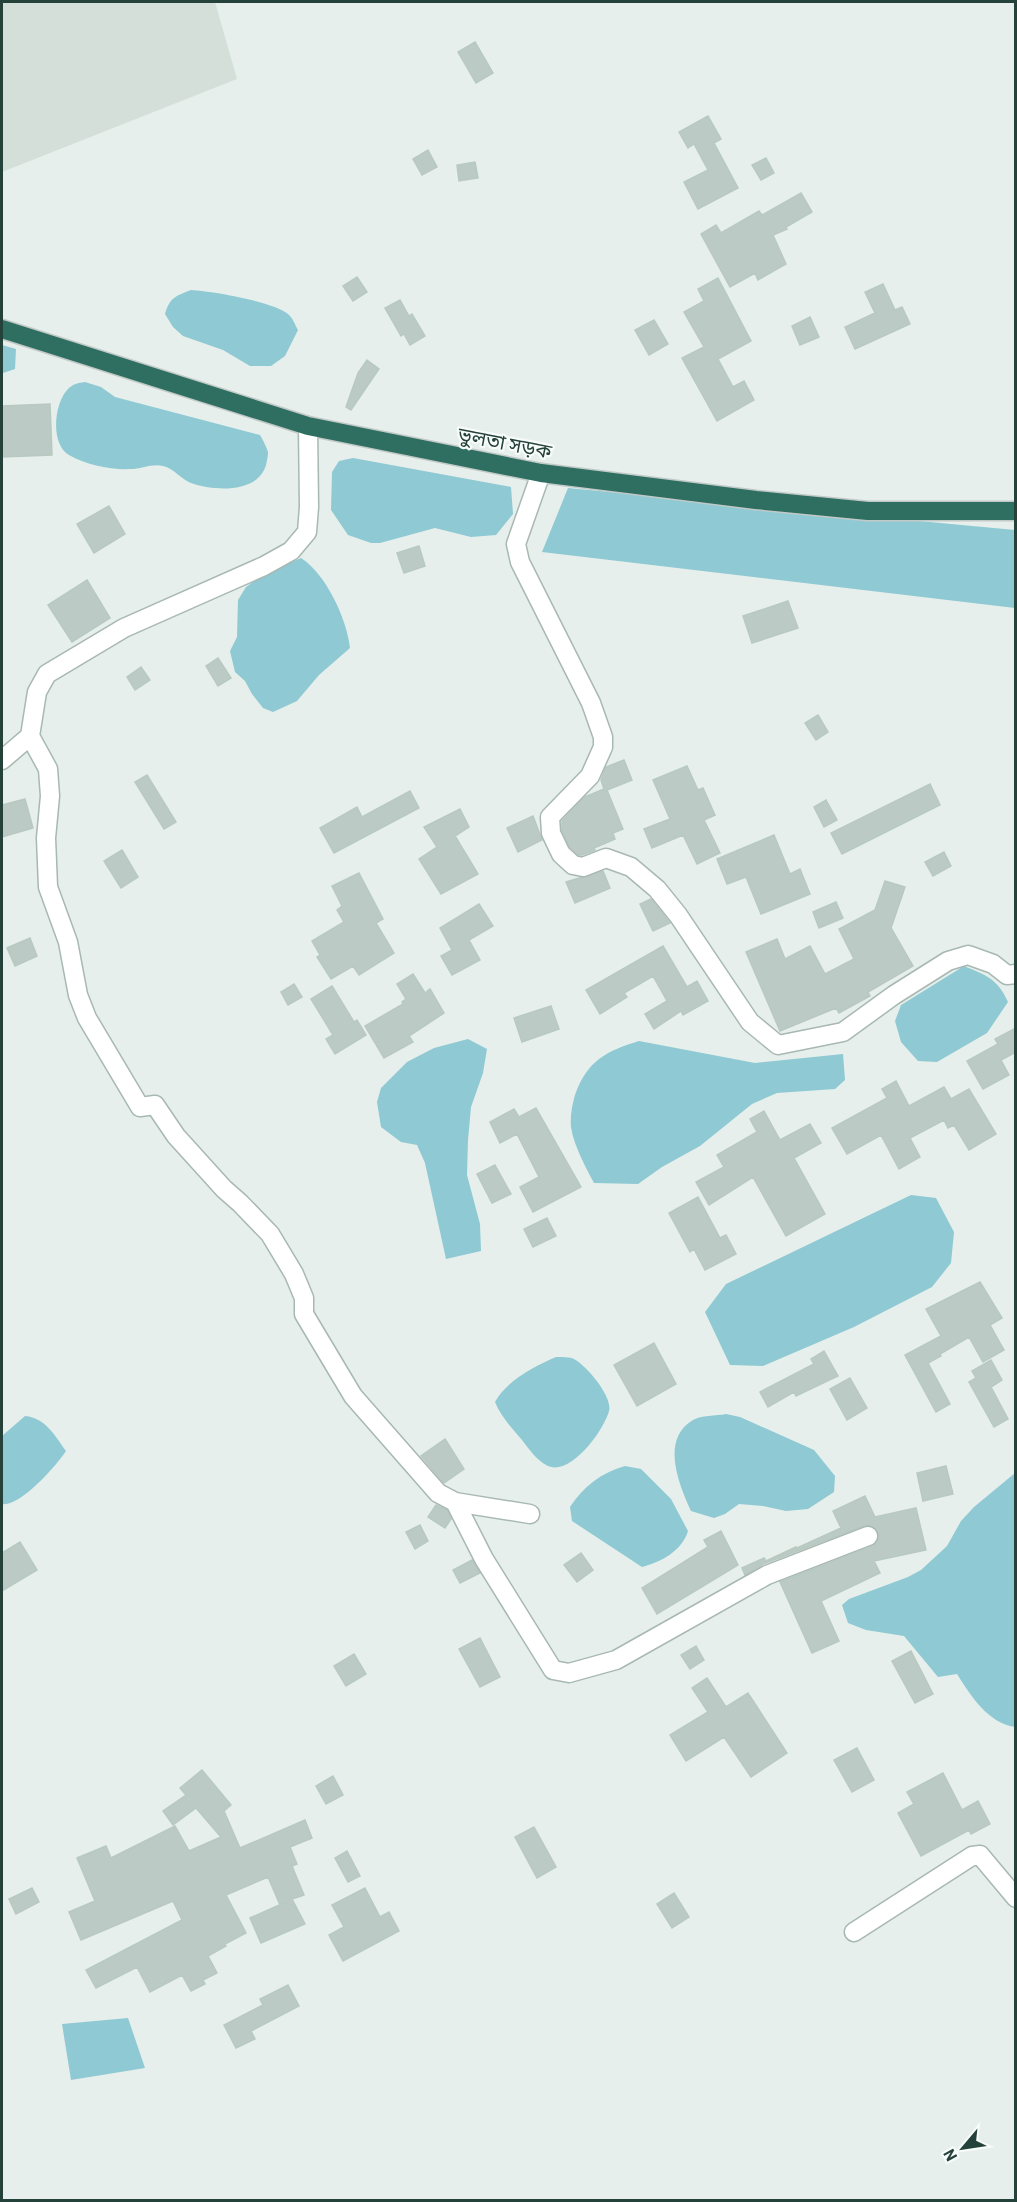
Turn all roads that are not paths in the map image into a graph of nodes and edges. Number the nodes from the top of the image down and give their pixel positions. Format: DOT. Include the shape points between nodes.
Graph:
graph roads {
  1 [pos="2,329"];
  2 [pos="308,426"];
  3 [pos="542,473"];
  4 [pos="1016,511"];
  5 [pos="30,736"];
  6 [pos="2,760"];
  7 [pos="1016,974"];
  8 [pos="455,1502"];
  9 [pos="530,1514"];
  10 [pos="868,1536"];
  11 [pos="1016,1898"];
  12 [pos="854,1932"];
  1 -- 2 [label="highway, ভুলতা সড়ক"];
  2 -- 3 [label="highway, ভুলতা সড়ক"];
  2 -- 5 [label="street" via="307,532 291,551 124,628 47,674 37,692"];
  3 -- 4 [label="highway, ভুলতা সড়ক" via="868,511"];
  3 -- 7 [label="street" via="516,544 520,562 591,703 603,737 603,747 590,776 550,817 551,833 561,854 573,865 583,867 606,858 631,867 657,889 750,1022 778,1045 843,1032 948,961 968,955 993,964 1007,975"];
  5 -- 6 [label="street"];
  5 -- 8 [label="street" via="48,769 48,887 69,942 78,995 87,1018 140,1107 155,1105 176,1136 270,1234 294,1274 304,1298 304,1314 353,1396 424,1479"];
  8 -- 9 [label="street"];
  8 -- 10 [label="street" via="484,1558 553,1670 569,1673 616,1660 767,1575"];
  11 -- 12 [label="street" via="980,1855 972,1856"];
}
